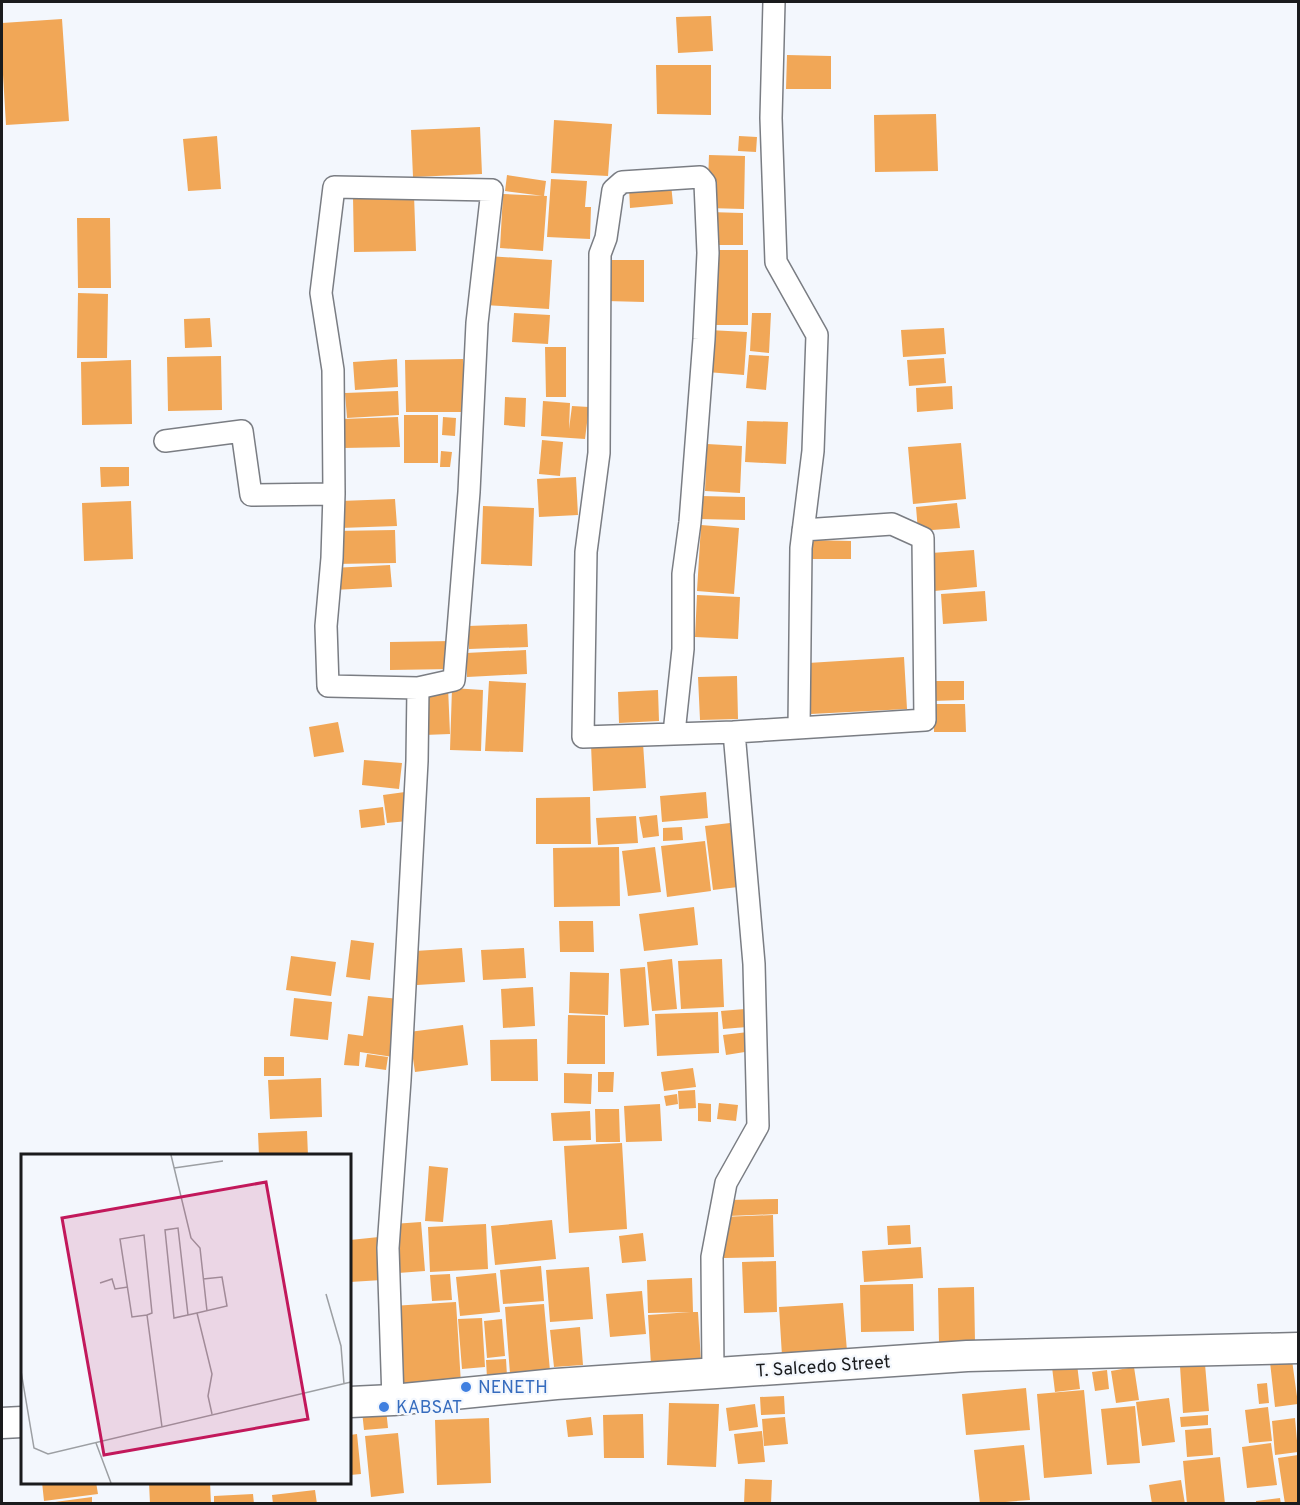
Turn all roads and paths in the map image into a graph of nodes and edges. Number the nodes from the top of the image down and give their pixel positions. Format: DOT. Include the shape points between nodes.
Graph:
graph roads {
  1 [pos="774,2"];
  2 [pos="165,441"];
  3 [pos="334,494"];
  4 [pos="803,530"];
  5 [pos="418,688"];
  6 [pos="799,728"];
  7 [pos="734,732"];
  8 [pos="674,733"];
  9 [pos="1299,1348"];
  10 [pos="713,1373"];
  11 [pos="393,1400"];
  12 [pos="351,1402"];
  13 [pos="21,1422"];
  14 [pos="2,1423"];
  1 -- 4 [label="street" via="771,118 776,262 817,334 813,451"];
  2 -- 3 [label="street" via="242,431 252,495"];
  3 -- 5 [label="street" via="326,626 328,686"];
  3 -- 5 [label="street" via="333,370 321,292 334,187 492,190 477,323 470,492 454,680"];
  4 -- 6 [label="street"];
  4 -- 6 [label="street" via="892,524 923,538 925,720"];
  5 -- 11 [label="street" via="401,1068 388,1248"];
  6 -- 7 [label="street"];
  7 -- 8 [label="street"];
  7 -- 10 [label="street" via="754,964 758,1126 726,1183 712,1257"];
  8 -- 8 [label="street" via="683,649 683,574 704,339 708,253 705,183 700,177 622,182 613,190 600,254 599,453 586,552 583,737"];
  9 -- 10 [label="street, T. Salcedo Street" via="967,1356"];
  10 -- 11 [label="street, T. Salcedo Street"];
  11 -- 12 [label="street, T. Salcedo Street"];
  13 -- 14 [label="street"];
}
